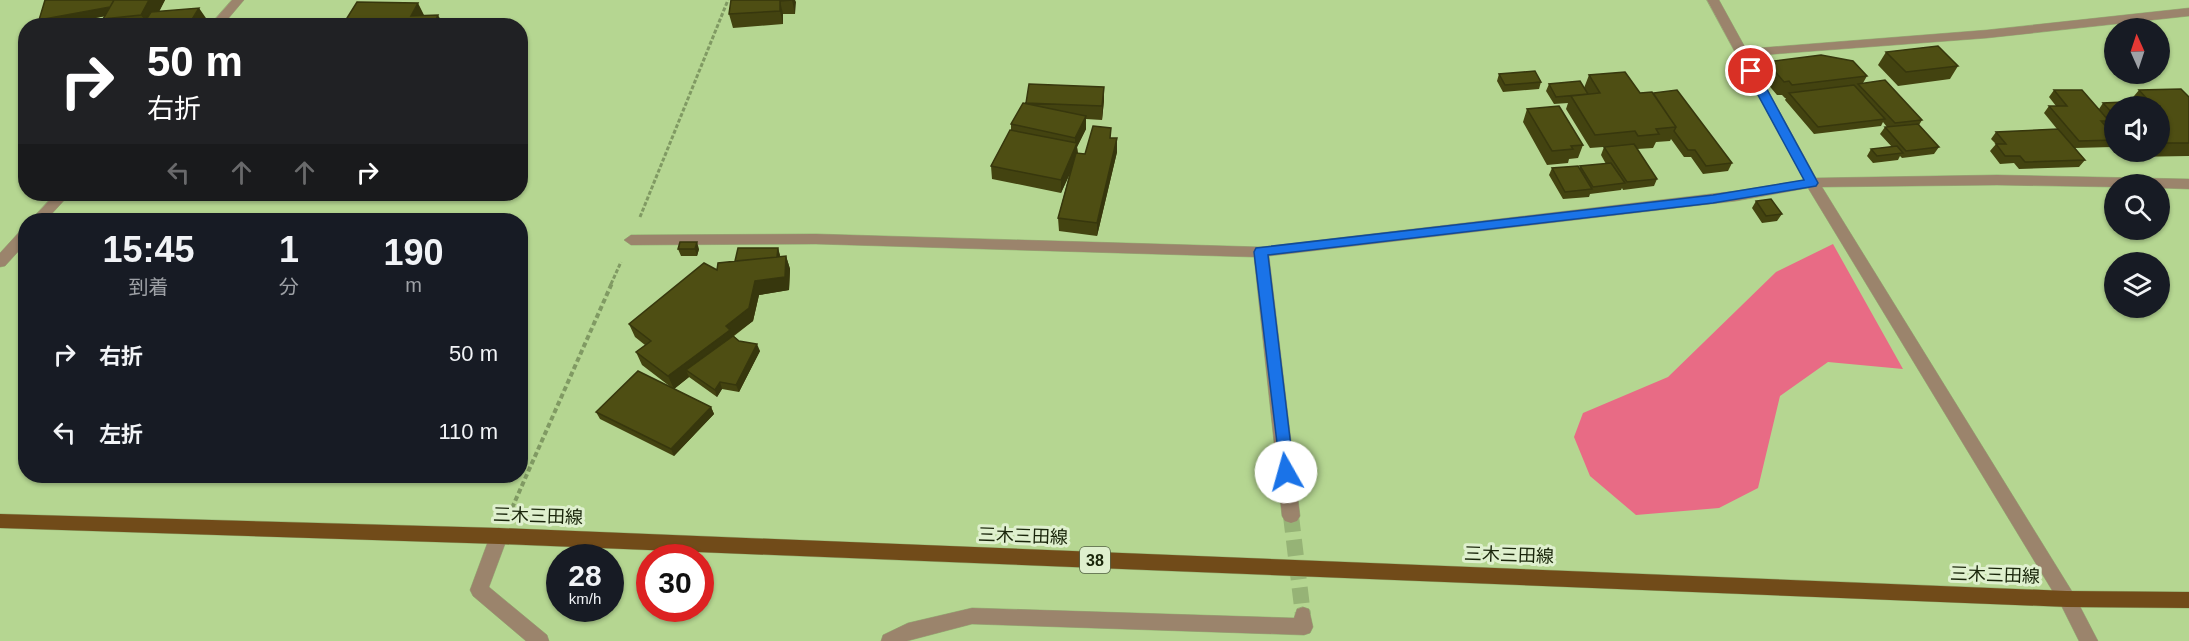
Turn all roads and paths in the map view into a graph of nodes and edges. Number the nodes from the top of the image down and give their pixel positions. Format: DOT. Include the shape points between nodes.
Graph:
graph roads {
  1 [pos="238,0"];
  2 [pos="729,0"];
  3 [pos="1713,0"];
  4 [pos="2189,12"];
  5 [pos="222,18"];
  6 [pos="1741,53"];
  7 [pos="1812,183"];
  8 [pos="2189,184"];
  9 [pos="56,201"];
  10 [pos="45,213"];
  11 [pos="631,240"];
  12 [pos="18,243"];
  13 [pos="1261,252"];
  14 [pos="0,262"];
  15 [pos="528,471"];
  16 [pos="523,483"];
  17 [pos="1291,516"];
  18 [pos="0,521"];
  19 [pos="499,536"];
  20 [pos="2067,599"];
  21 [pos="2189,600"];
  22 [pos="1303,615"];
  23 [pos="540,641"];
  24 [pos="890,641"];
  25 [pos="2089,641"];
  1 -- 5 [label="street"];
  2 -- 11 [label="path"];
  3 -- 6 [label="street"];
  4 -- 6 [label="street" via="1987,34"];
  6 -- 7 [label="street"];
  7 -- 8 [label="street" via="1997,180"];
  7 -- 13 [label="street" via="1712,199"];
  7 -- 20 [label="street"];
  9 -- 10 [label="street"];
  11 -- 13 [label="street" via="816,239"];
  11 -- 15 [label="path"];
  12 -- 14 [label="street"];
  13 -- 17 [label="street"];
  16 -- 19 [label="path"];
  18 -- 19 [label="main road, 三木三田線 / 38"];
  19 -- 20 [label="main road, 三木三田線 / 38"];
  19 -- 23 [label="street" via="479,590"];
  20 -- 21 [label="main road, 三木三田線 / 38"];
  20 -- 25 [label="street"];
  22 -- 24 [label="street" via="1304,627 972,616 908,631"];
}
